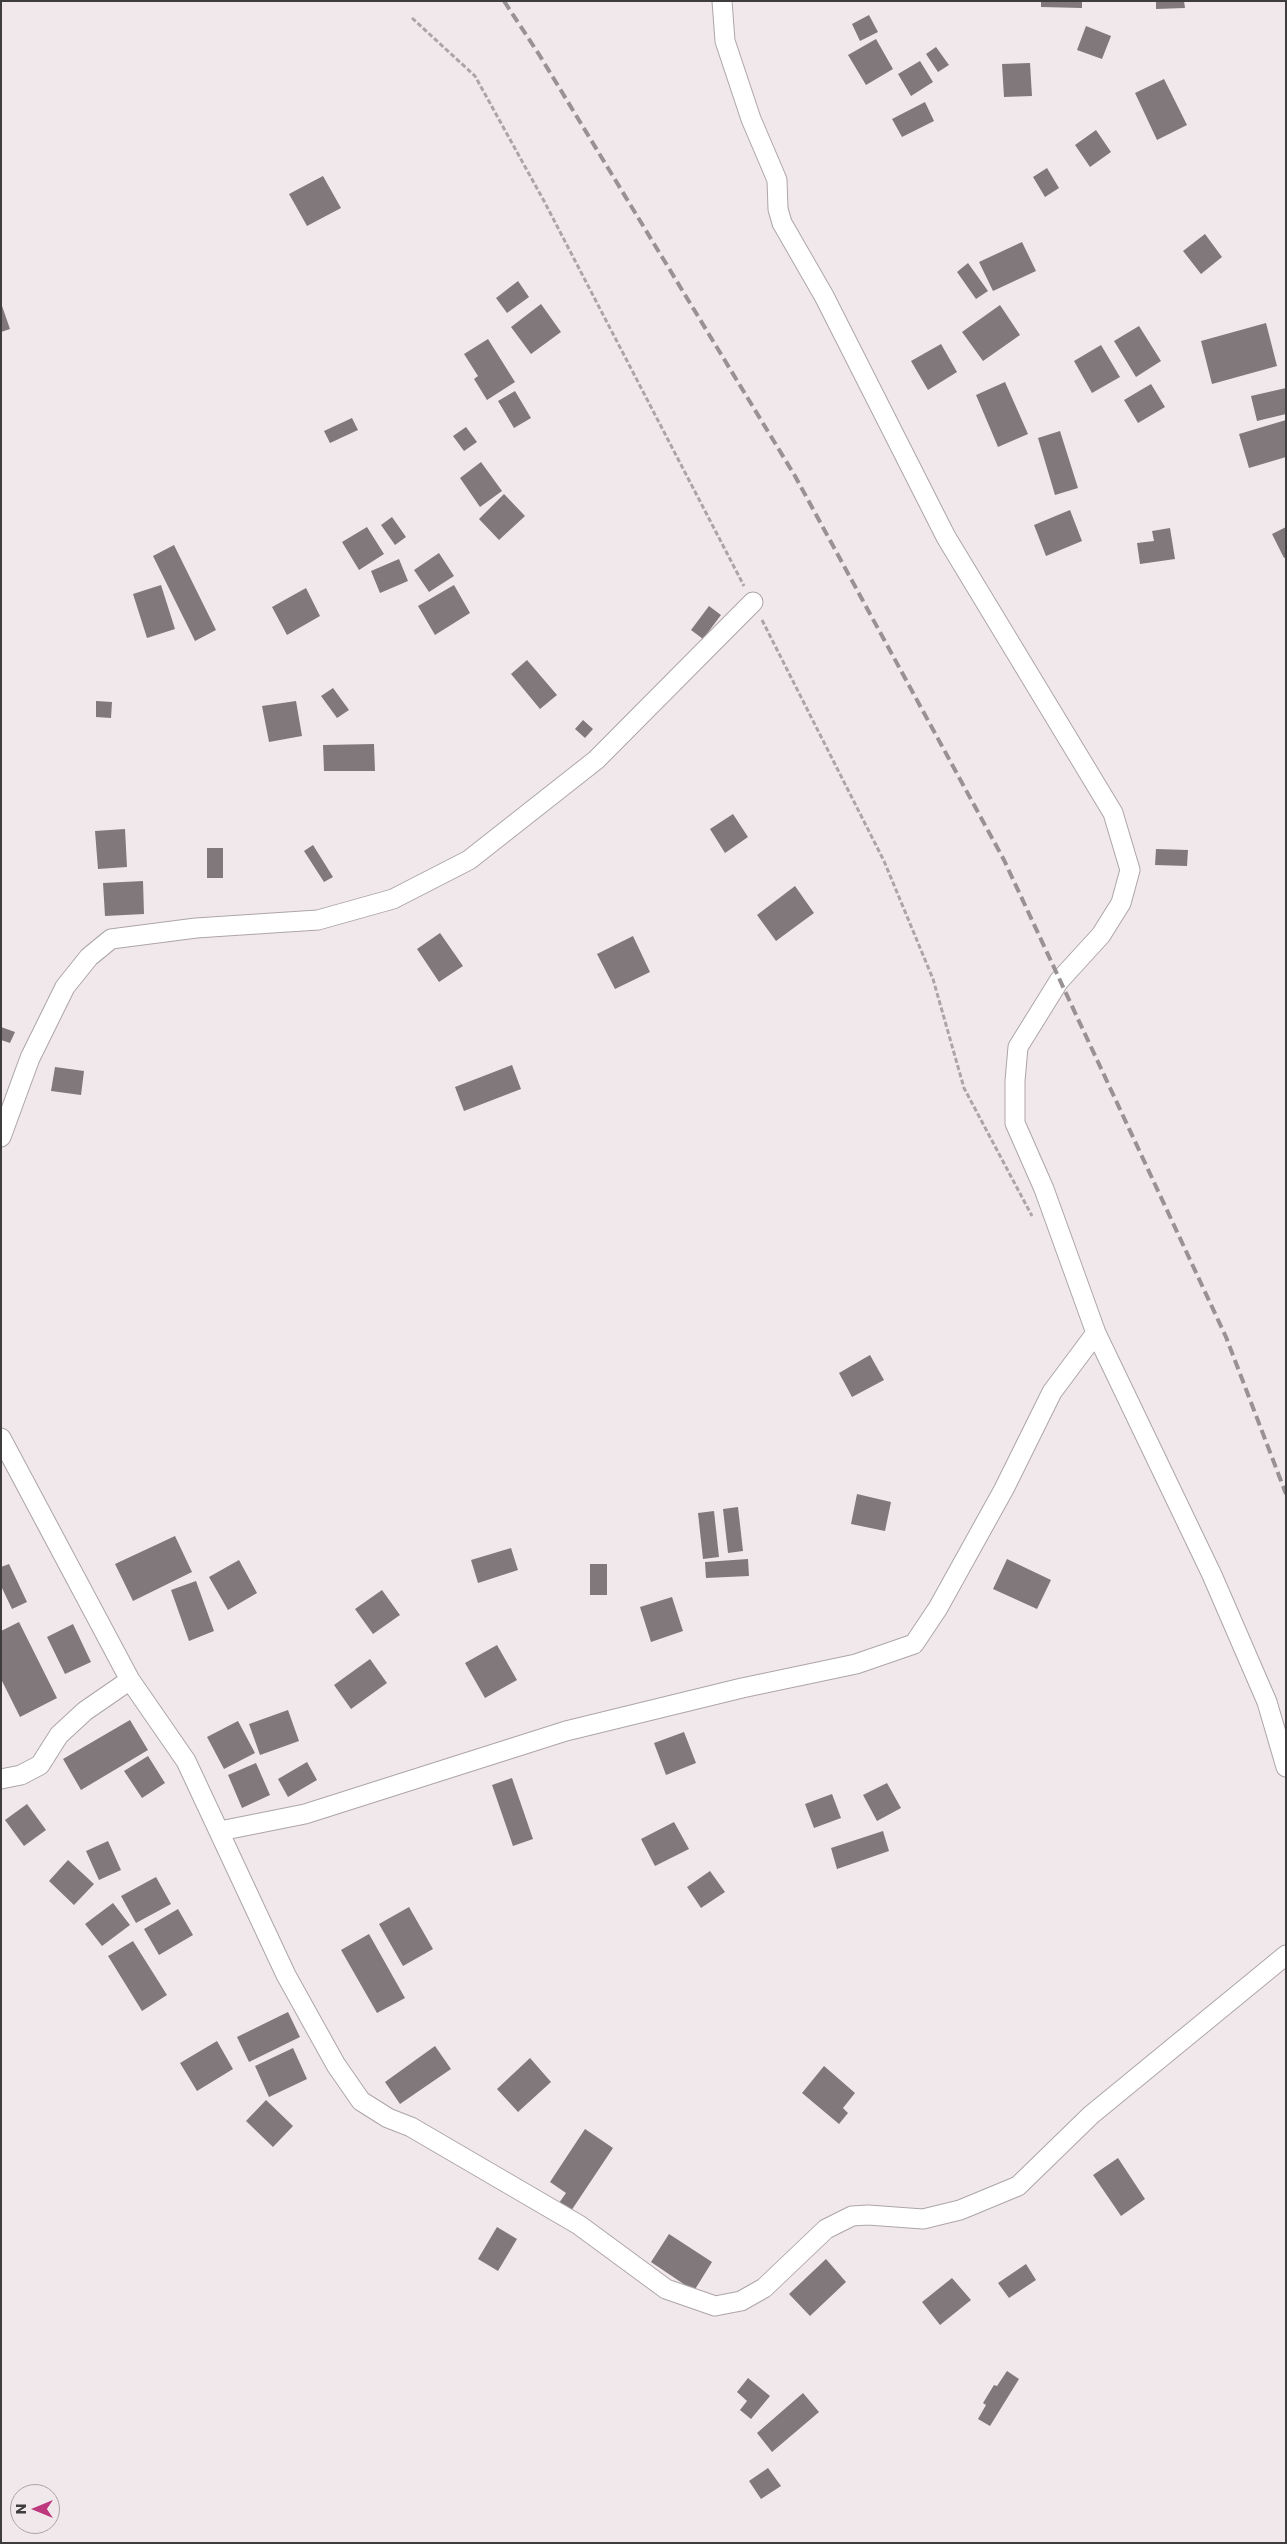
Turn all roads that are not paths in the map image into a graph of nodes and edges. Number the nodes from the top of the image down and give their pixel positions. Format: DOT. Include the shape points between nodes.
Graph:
graph roads {
  1 [pos="722,1"];
  2 [pos="753,602"];
  3 [pos="1,1137"];
  4 [pos="1096,1333"];
  5 [pos="1,1438"];
  6 [pos="130,1680"];
  7 [pos="1286,1767"];
  8 [pos="1,1779"];
  9 [pos="220,1831"];
  10 [pos="1286,1955"];
  1 -- 4 [label="street" via="725,41 751,118 777,180 782,223 824,296 946,537 1113,812 1130,870 1121,903 1101,936 1060,981 1018,1047 1014,1081 1016,1123 1044,1189"];
  2 -- 3 [label="street" via="596,760 469,860 393,899 318,920 196,928 111,939 89,957 65,987 30,1058"];
  4 -- 7 [label="street" via="1216,1584 1267,1702"];
  4 -- 9 [label="street" via="1052,1392 999,1498 938,1608 914,1644 856,1664 566,1731 305,1814"];
  5 -- 6 [label="street"];
  6 -- 8 [label="street" via="85,1711 59,1735 40,1766 21,1775"];
  6 -- 9 [label="street" via="186,1760"];
  9 -- 10 [label="street" via="286,1975 336,2065 361,2102 411,2127 579,2225 666,2289 715,2306 742,2301 764,2288 826,2229 852,2216 923,2219 960,2210 1018,2186 1091,2115"];
}
